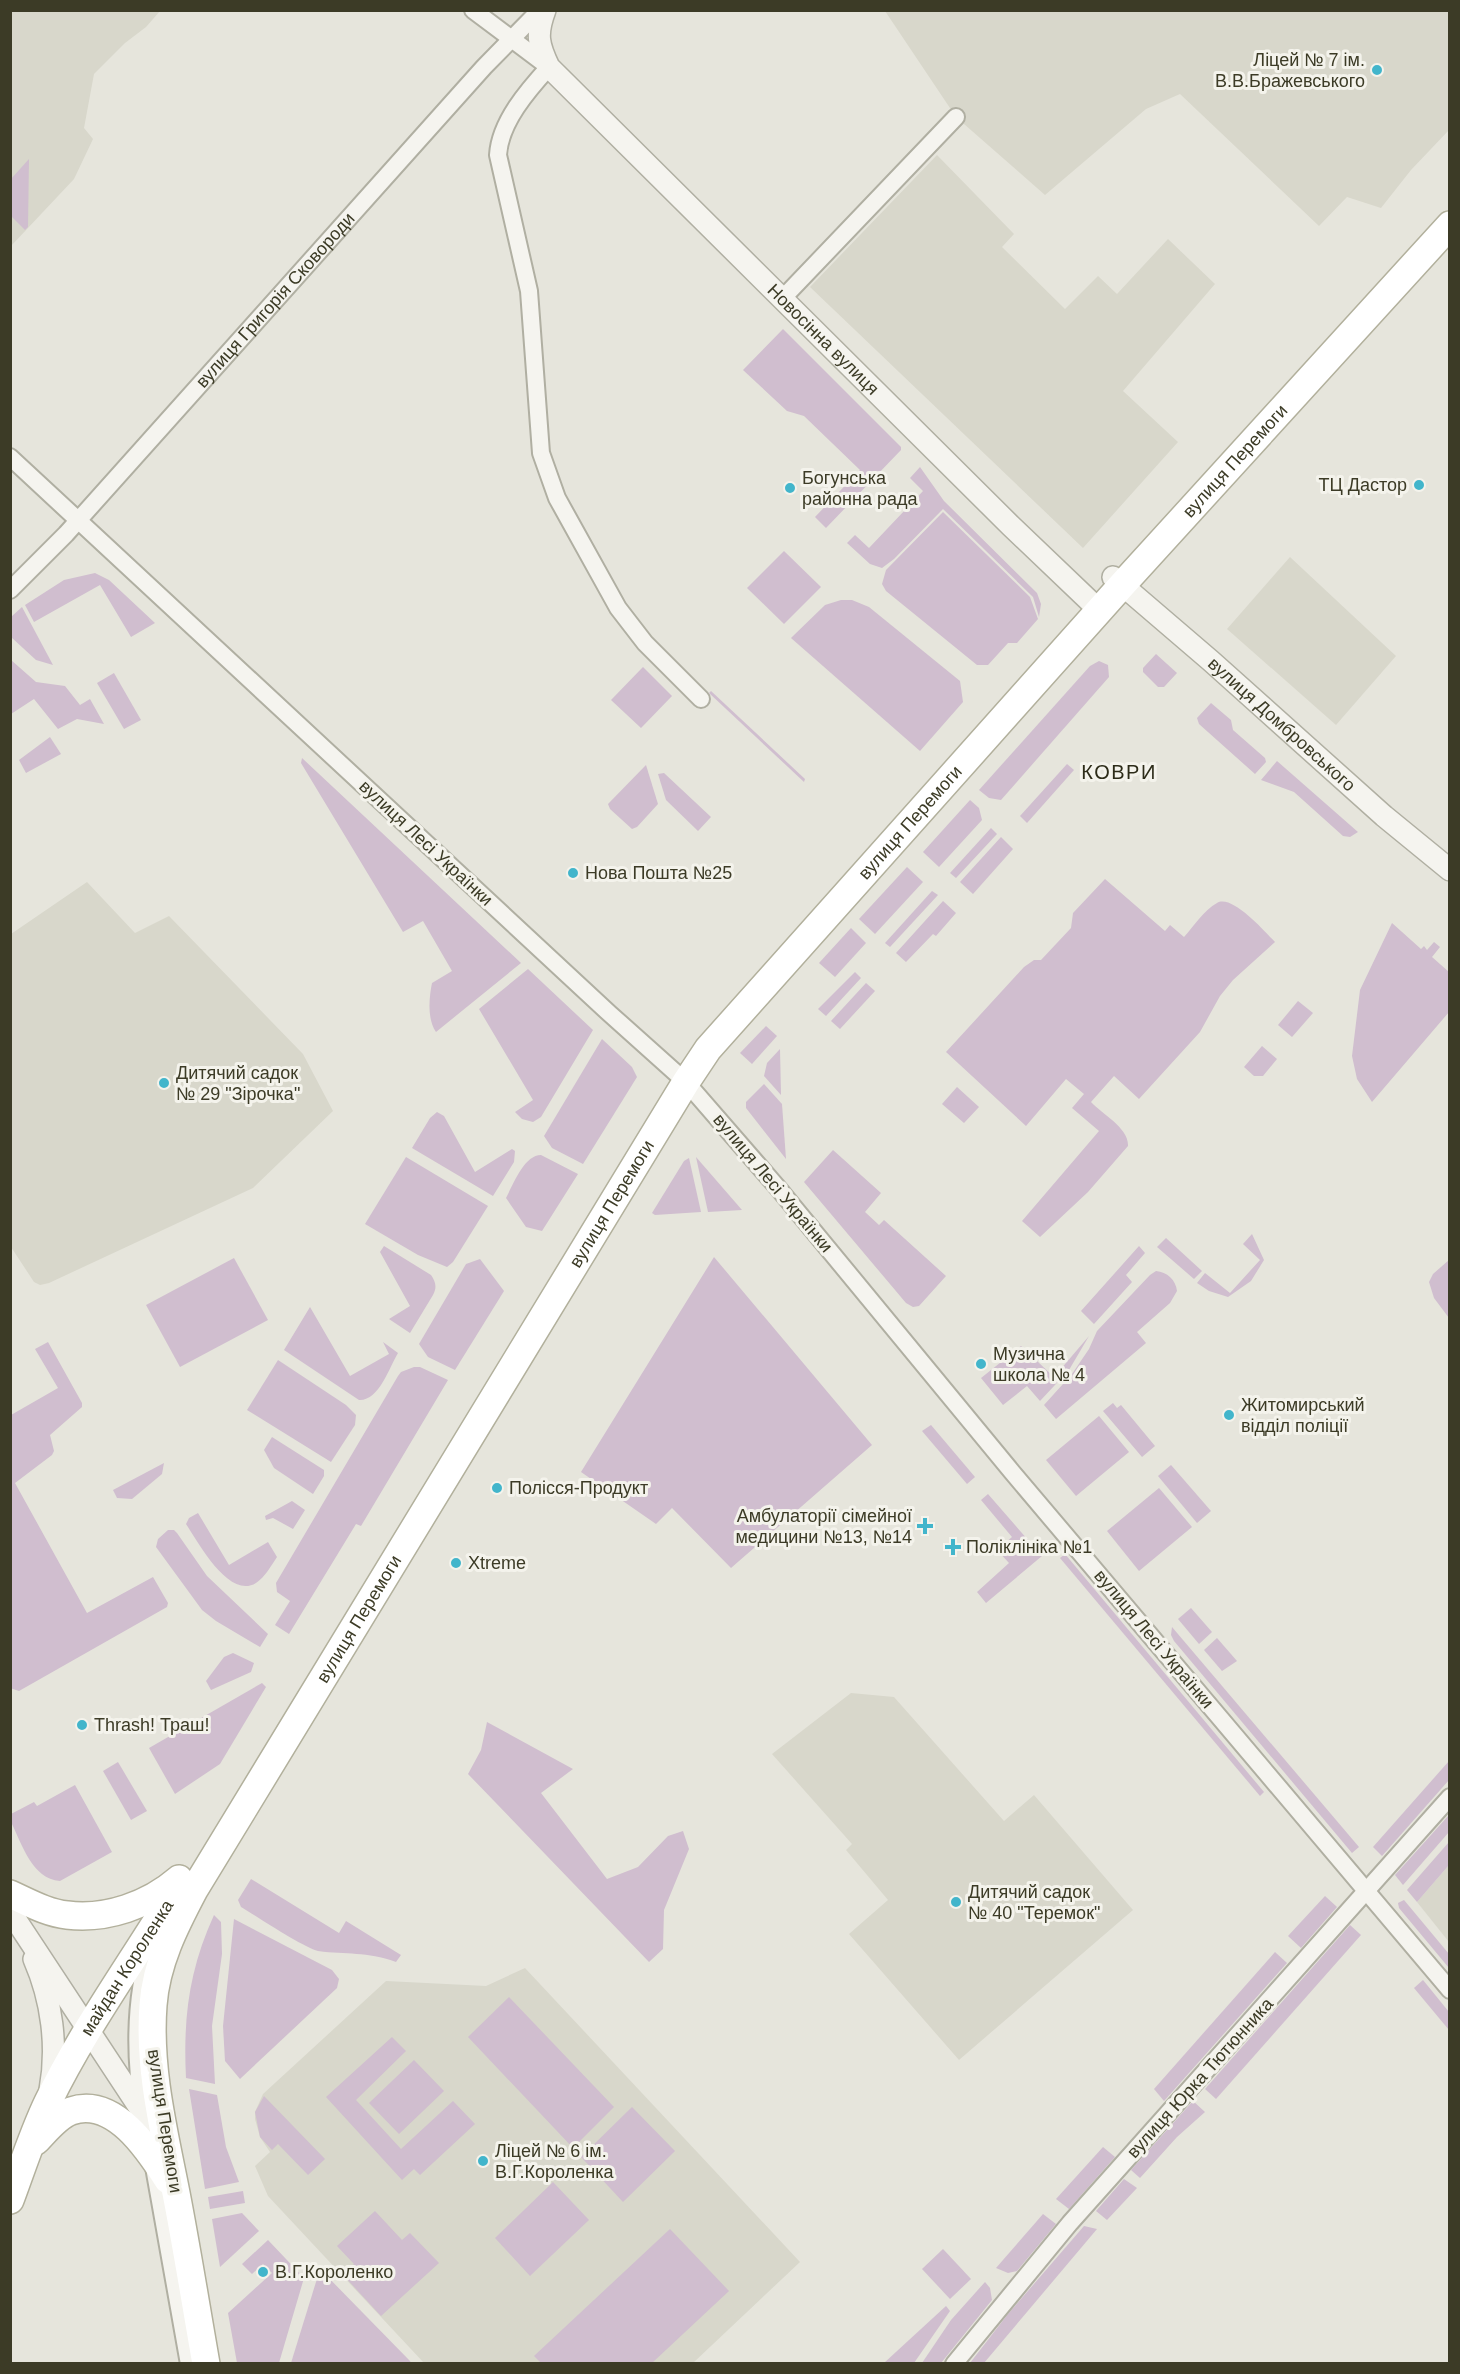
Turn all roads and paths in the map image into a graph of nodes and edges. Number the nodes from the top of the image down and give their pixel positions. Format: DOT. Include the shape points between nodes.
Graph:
graph roads {
  1 [pos="473,10"];
  2 [pos="540,10"];
  3 [pos="545,10"];
  4 [pos="511,40"];
  5 [pos="549,67"];
  6 [pos="956,117"];
  7 [pos="1449,206"];
  8 [pos="1449,225"];
  9 [pos="782,299"];
  10 [pos="10,458"];
  11 [pos="78,520"];
  12 [pos="1117,581"];
  13 [pos="10,590"];
  14 [pos="1095,606"];
  15 [pos="701,699"];
  16 [pos="1449,870"];
  17 [pos="680,1076"];
  18 [pos="1449,1797"];
  19 [pos="189,1870"];
  20 [pos="1366,1890"];
  21 [pos="10,1894"];
  22 [pos="169,1903"];
  23 [pos="14,1917"];
  24 [pos="1449,1990"];
  25 [pos="89,2030"];
  26 [pos="47,2105"];
  27 [pos="143,2113"];
  28 [pos="32,2145"];
  29 [pos="152,2155"];
  30 [pos="176,2194"];
  31 [pos="10,2200"];
  32 [pos="189,2364"];
  33 [pos="206,2364"];
  34 [pos="954,2364"];
  1 -- 4 [label="street, Новосінна вулиця"];
  2 -- 4 [label="street, вулиця Григорія Сковороди"];
  3 -- 5 [label="street, Новосінна вулиця" via="539,45"];
  4 -- 5 [label="street, Новосінна вулиця"];
  4 -- 11 [label="street, вулиця Григорія Сковороди"];
  5 -- 9 [label="street, Новосінна вулиця"];
  5 -- 15 [label="street" via="506,127 498,155 529,291 541,453 557,498 618,608 645,643"];
  6 -- 9 [label="street"];
  7 -- 12 [label="main road, вулиця Перемоги"];
  8 -- 12 [label="main road, вулиця Перемоги"];
  9 -- 14 [label="street, Новосінна вулиця"];
  10 -- 11 [label="street, вулиця Лесі Українки"];
  11 -- 13 [label="street, вулиця Григорія Сковороди"];
  11 -- 17 [label="street, вулиця Лесі Українки"];
  12 -- 14 [label="main road, вулиця Перемоги"];
  12 -- 16 [label="street, вулиця Домбровського"];
  14 -- 17 [label="main road, вулиця Перемоги" via="695,1043"];
  17 -- 19 [label="main road, вулиця Перемоги" via="471,1404"];
  17 -- 20 [label="street, вулиця Лесі Українки"];
  17 -- 30 [label="main road, вулиця Перемоги" via="170,1936 153,2003 152,2045"];
  18 -- 20 [label="street, вулиця Юрка Тютюнника"];
  19 -- 21 [label="main road" via="139,1904 89,1917 43,1909"];
  19 -- 22 [label="main road, майдан Короленка"];
  20 -- 24 [label="street, вулиця Лесі Українки"];
  20 -- 34 [label="street, вулиця Юрка Тютюнника" via="1070,2223"];
  22 -- 25 [label="main road, майдан Короленка"];
  22 -- 27 [label="street, вулиця Перемоги" via="151,1945 139,1996 137,2057"];
  23 -- 25 [label="street"];
  23 -- 26 [label="street" via="37,1967 50,2017 54,2049"];
  25 -- 26 [label="main road"];
  25 -- 27 [label="street, майдан Короленка"];
  26 -- 28 [label="main road"];
  27 -- 29 [label="street, вулиця Перемоги"];
  27 -- 30 [label="street, майдан Короленка"];
  28 -- 29 [label="main road" via="70,2112 95,2110 121,2122"];
  28 -- 31 [label="main road"];
  29 -- 30 [label="main road"];
  29 -- 32 [label="street, вулиця Перемоги"];
  30 -- 33 [label="main road, вулиця Перемоги"];
}
